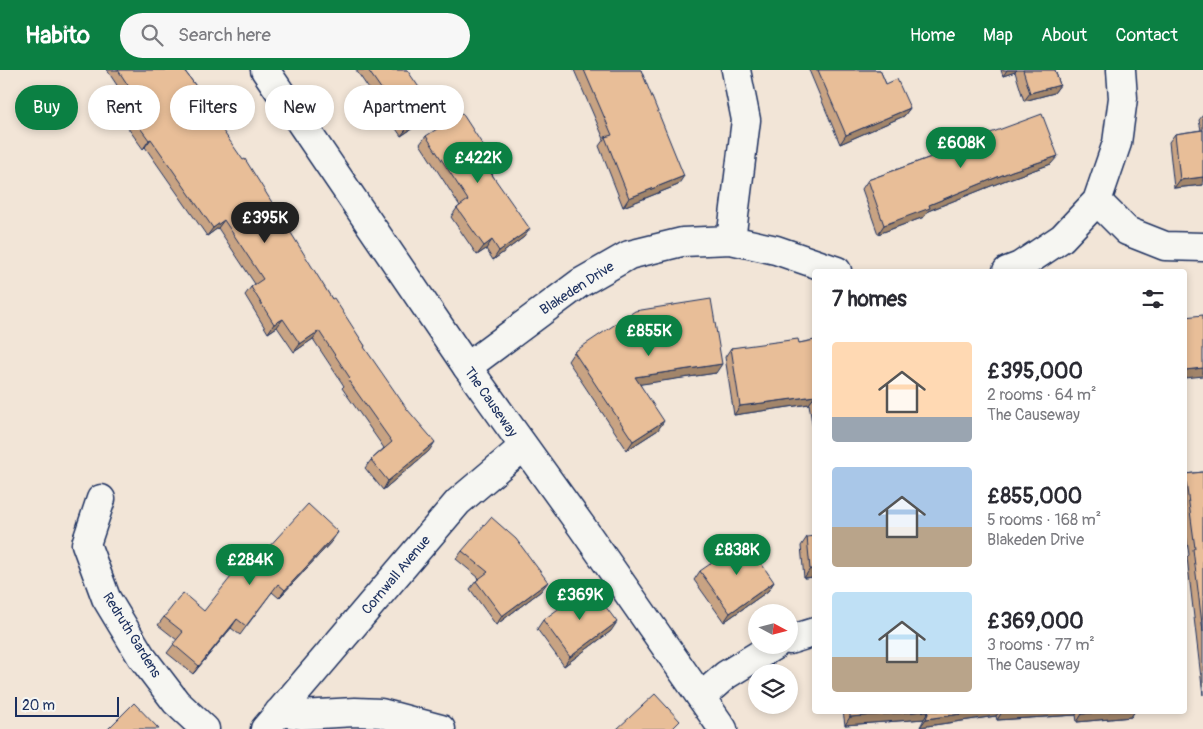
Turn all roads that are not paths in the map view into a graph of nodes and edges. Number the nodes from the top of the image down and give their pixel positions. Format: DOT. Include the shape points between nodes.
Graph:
graph roads {
  1 [pos="265,70"];
  2 [pos="736,70"];
  3 [pos="1121,70"];
  4 [pos="1097,202"];
  5 [pos="731,240"];
  6 [pos="1203,247"];
  7 [pos="831,269"];
  8 [pos="1012,269"];
  9 [pos="466,368"];
  10 [pos="523,447"];
  11 [pos="101,499"];
  12 [pos="812,633"];
  13 [pos="798,637"];
  14 [pos="760,654"];
  15 [pos="701,697"];
  16 [pos="272,721"];
  17 [pos="205,729"];
  18 [pos="441,729"];
  19 [pos="723,729"];
  1 -- 9 [label="street, The Causeway"];
  2 -- 5 [label="street" via="746,120"];
  3 -- 4 [label="street" via="1123,98 1117,142"];
  4 -- 6 [label="street" via="1127,231 1165,246"];
  4 -- 8 [label="street" via="1062,238"];
  5 -- 7 [label="street, Blakeden Drive" via="776,250"];
  5 -- 9 [label="street, Blakeden Drive" via="682,242 629,255 580,283"];
  9 -- 10 [label="street, The Causeway"];
  10 -- 15 [label="street, The Causeway"];
  10 -- 16 [label="street, Cornwall Avenue" via="458,502"];
  11 -- 17 [label="street, Redruth Gardens" via="86,544 106,598 141,656 176,702"];
  12 -- 13 [label="street"];
  14 -- 15 [label="street" via="726,675"];
  15 -- 19 [label="street, The Causeway"];
  16 -- 18 [label="street" via="301,715 381,713"];
}
